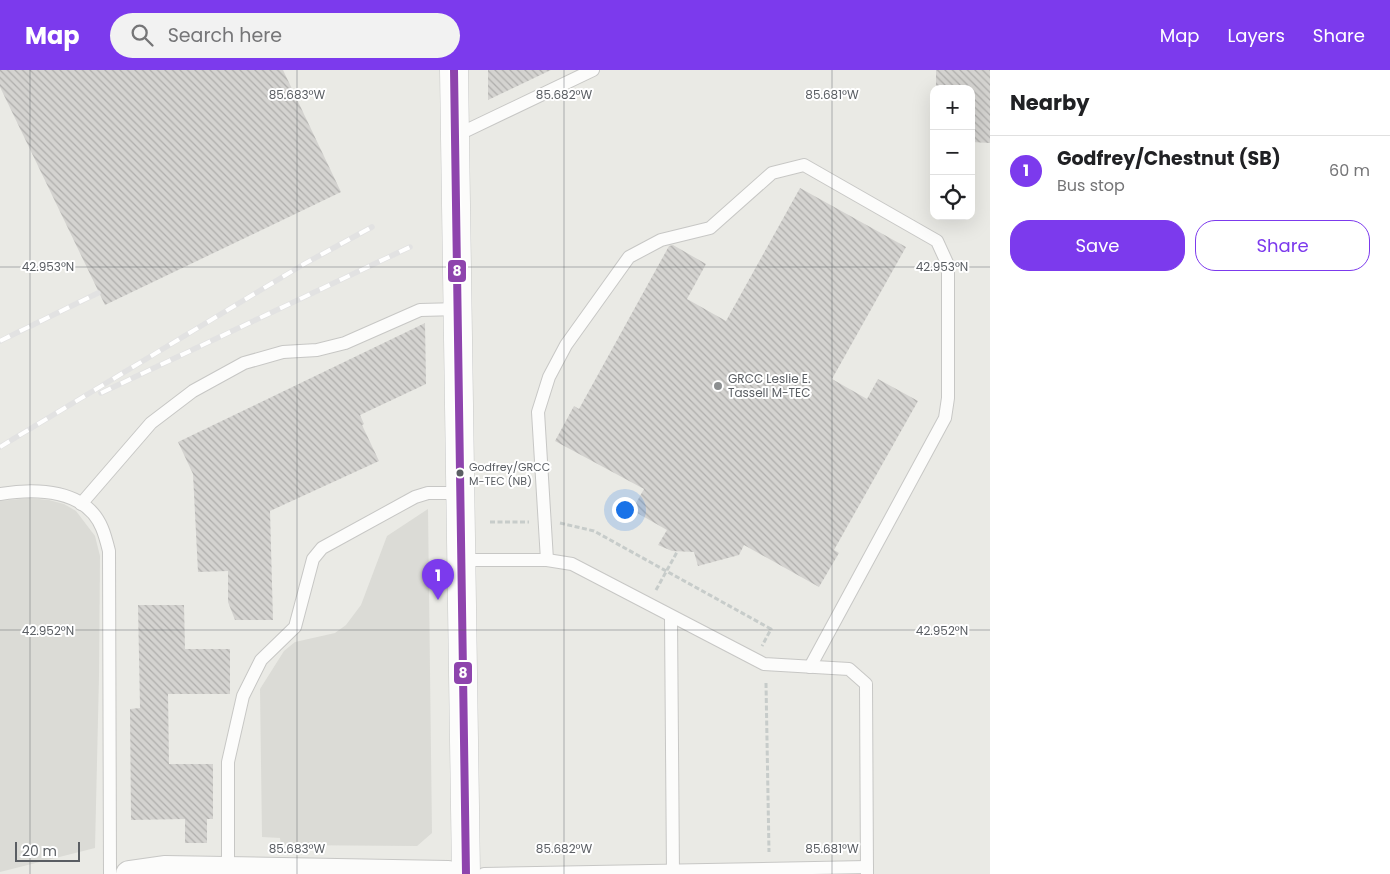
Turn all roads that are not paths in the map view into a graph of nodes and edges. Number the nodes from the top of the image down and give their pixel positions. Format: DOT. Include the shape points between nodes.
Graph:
graph roads {
  1 [pos="454,70"];
  2 [pos="593,70"];
  3 [pos="455,136"];
  4 [pos="458,309"];
  5 [pos="461,493"];
  6 [pos="0,494"];
  7 [pos="82,504"];
  8 [pos="462,560"];
  9 [pos="547,560"];
  10 [pos="671,618"];
  11 [pos="810,667"];
  12 [pos="867,871"];
  13 [pos="228,872"];
  14 [pos="673,873"];
  15 [pos="110,874"];
  16 [pos="129,874"];
  17 [pos="448,874"];
  18 [pos="466,874"];
  19 [pos="484,874"];
  1 -- 3 [label="main road"];
  2 -- 3 [label="lane"];
  3 -- 4 [label="main road"];
  4 -- 5 [label="main road"];
  4 -- 7 [label="lane" via="420,310 345,344 283,352 244,363 193,391 151,424"];
  5 -- 8 [label="main road"];
  5 -- 13 [label="lane" via="428,493 415,497 322,548 313,559 295,627 261,660 243,696 228,762"];
  6 -- 7 [label="lane" via="50,491"];
  7 -- 15 [label="lane" via="102,527 109,551"];
  8 -- 9 [label="lane"];
  8 -- 18 [label="main road"];
  9 -- 10 [label="lane" via="572,564 592,573"];
  9 -- 11 [label="lane" via="538,412 549,377 566,344 629,257 660,240 710,228 772,173 804,165 937,241 948,264 948,398 945,418"];
  10 -- 11 [label="lane" via="764,664"];
  10 -- 14 [label="lane"];
  11 -- 12 [label="lane" via="850,669 866,684"];
  12 -- 14 [label="lane"];
  13 -- 16 [label="street" via="164,869"];
  13 -- 17 [label="street"];
  14 -- 19 [label="lane"];
}
